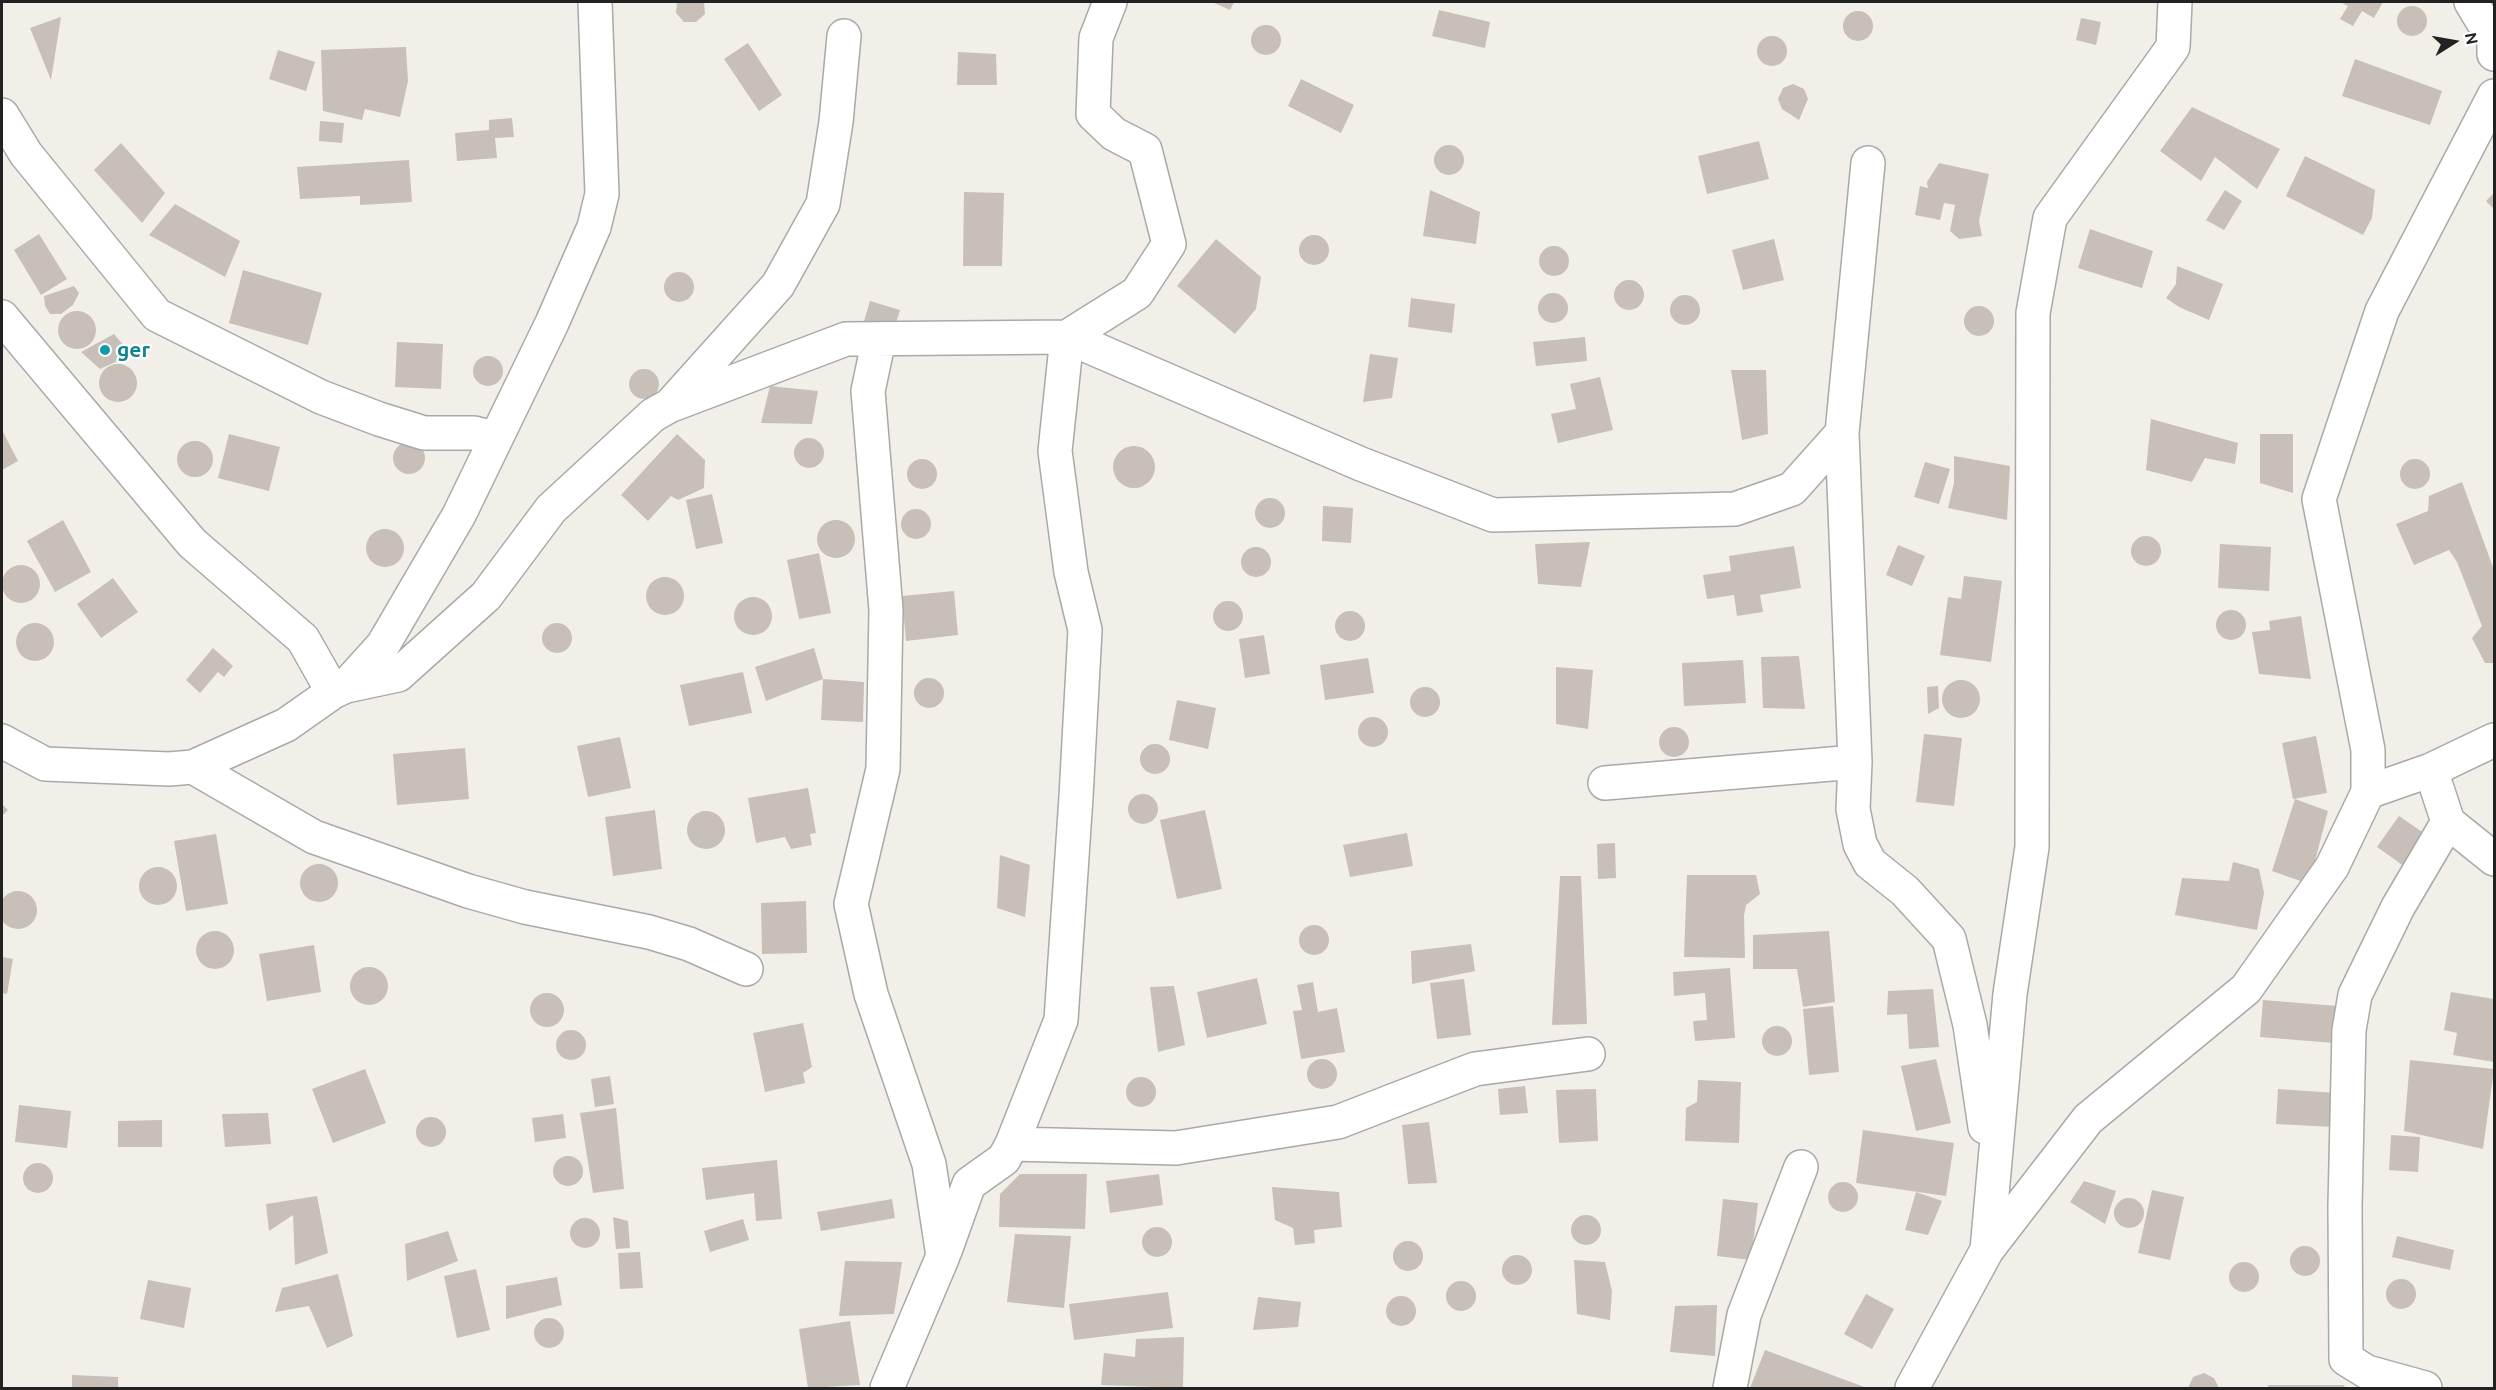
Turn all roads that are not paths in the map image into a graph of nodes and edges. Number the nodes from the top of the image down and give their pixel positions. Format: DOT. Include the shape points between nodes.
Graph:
graph roads {
  1 [pos="595,2"];
  2 [pos="1110,2"];
  3 [pos="2175,2"];
  4 [pos="2470,2"];
  5 [pos="844,36"];
  6 [pos="2494,54"];
  7 [pos="2494,96"];
  8 [pos="2,115"];
  9 [pos="1868,163"];
  10 [pos="2,317"];
  11 [pos="1067,337"];
  12 [pos="879,339"];
  13 [pos="669,406"];
  14 [pos="1842,433"];
  15 [pos="494,438"];
  16 [pos="340,689"];
  17 [pos="2494,740"];
  18 [pos="2,741"];
  19 [pos="1855,762"];
  20 [pos="193,767"];
  21 [pos="2431,770"];
  22 [pos="1605,783"];
  23 [pos="2368,792"];
  24 [pos="2448,822"];
  25 [pos="2494,859"];
  26 [pos="746,969"];
  27 [pos="1588,1054"];
  28 [pos="1012,1144"];
  29 [pos="1801,1167"];
  30 [pos="1988,1250"];
  31 [pos="943,1256"];
  32 [pos="887,1389"];
  33 [pos="1730,1389"];
  34 [pos="1912,1389"];
  35 [pos="2425,1389"];
  1 -- 15 [label="street" via="602,194 594,227 552,323"];
  2 -- 11 [label="street" via="1096,38 1093,114 1114,134 1145,150 1169,244 1137,293"];
  3 -- 30 [label="street" via="2173,47 2050,218 2033,313 2032,847 2010,994"];
  4 -- 6 [label="street" via="2494,40"];
  5 -- 13 [label="street" via="823,204 778,285"];
  7 -- 23 [label="street" via="2382,311 2319,499 2368,750"];
  8 -- 15 [label="street" via="26,154 157,315 321,397 378,419 424,433 474,432"];
  9 -- 14 [label="street"];
  10 -- 16 [label="street" via="192,543 303,639"];
  11 -- 12 [label="street"];
  11 -- 14 [label="street" via="1360,464 1493,515 1735,509 1792,489"];
  11 -- 28 [label="street" via="1055,451 1071,572 1085,630 1061,1020"];
  12 -- 13 [label="street" via="846,339"];
  12 -- 31 [label="street" via="868,391 886,610 883,769 851,904 871,994 929,1164"];
  13 -- 16 [label="street" via="653,415 551,509 486,596 398,675"];
  14 -- 19 [label="street"];
  15 -- 16 [label="street" via="459,515 383,645"];
  16 -- 20 [label="street" via="286,725"];
  17 -- 21 [label="street"];
  18 -- 20 [label="street" via="45,764"];
  19 -- 22 [label="street"];
  19 -- 30 [label="street" via="1853,809 1860,844 1870,863 1905,891 1949,939 1970,1025 1993,1177"];
  20 -- 26 [label="street" via="314,837 479,894 689,944"];
  21 -- 23 [label="street"];
  21 -- 24 [label="street"];
  23 -- 30 [label="street" via="2332,867 2246,989 2088,1119"];
  24 -- 25 [label="street"];
  24 -- 35 [label="street" via="2397,907 2355,995 2349,1030 2346,1359 2367,1372"];
  27 -- 28 [label="street" via="1475,1069 1338,1122 1176,1148"];
  28 -- 31 [label="street" via="1004,1159 969,1184"];
  29 -- 33 [label="street" via="1744,1315"];
  30 -- 34 [label="street"];
  31 -- 32 [label="street"];
}
